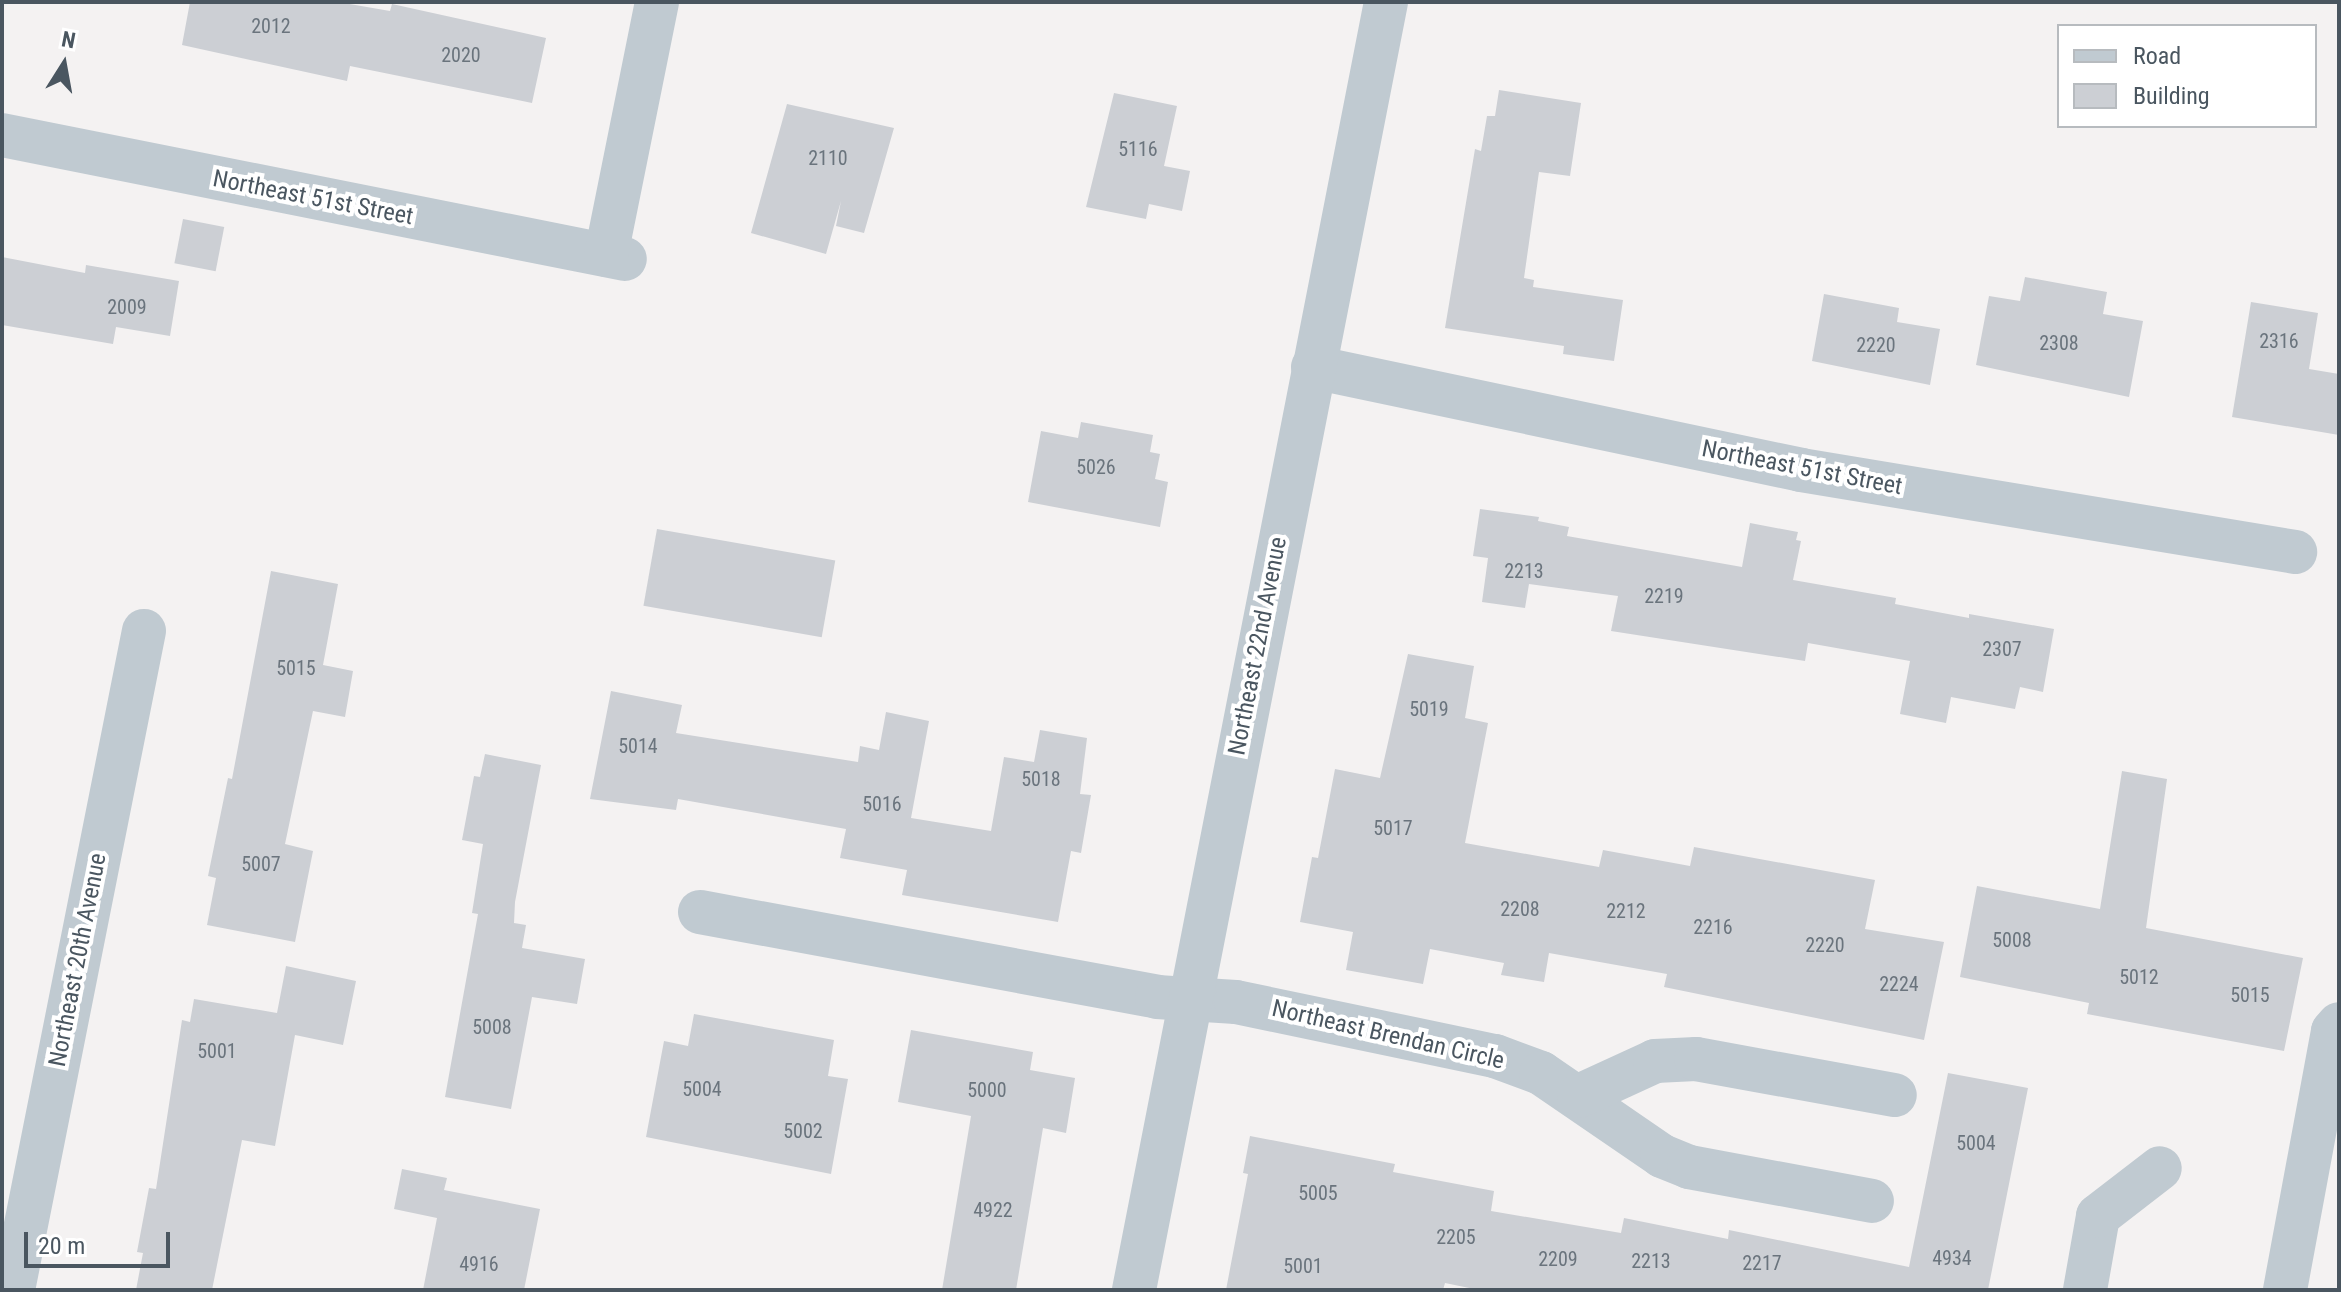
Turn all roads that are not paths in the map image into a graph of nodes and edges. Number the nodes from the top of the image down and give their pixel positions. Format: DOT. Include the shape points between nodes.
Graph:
graph roads {
  1 [pos="657,2"];
  2 [pos="1386,2"];
  3 [pos="2,135"];
  4 [pos="1313,367"];
  5 [pos="2295,552"];
  6 [pos="144,631"];
  7 [pos="700,912"];
  8 [pos="1189,999"];
  9 [pos="2339,1024"];
  10 [pos="1895,1095"];
  11 [pos="1579,1096"];
  12 [pos="2160,1168"];
  13 [pos="1872,1201"];
  14 [pos="13,1290"];
  15 [pos="1134,1290"];
  16 [pos="2085,1290"];
  17 [pos="2285,1290"];
  1 -- 3 [label="street, Northeast 51st Street" via="616,257"];
  2 -- 4 [label="street, Northeast 22nd Avenue"];
  4 -- 5 [label="street, Northeast 51st Street" via="1801,470"];
  4 -- 8 [label="street, Northeast 22nd Avenue"];
  6 -- 14 [label="street, Northeast 20th Avenue"];
  7 -- 8 [label="street, Northeast Brendan Circle"];
  8 -- 11 [label="street, Northeast Brendan Circle" via="1236,1002 1495,1056 1541,1073"];
  8 -- 15 [label="street, Northeast 22nd Avenue"];
  9 -- 17 [label="street" via="2333,1031"];
  10 -- 11 [label="street" via="1696,1059 1655,1061"];
  11 -- 13 [label="street, Northeast Brendan Circle" via="1662,1156 1689,1167"];
  12 -- 16 [label="street" via="2098,1216"];
}
